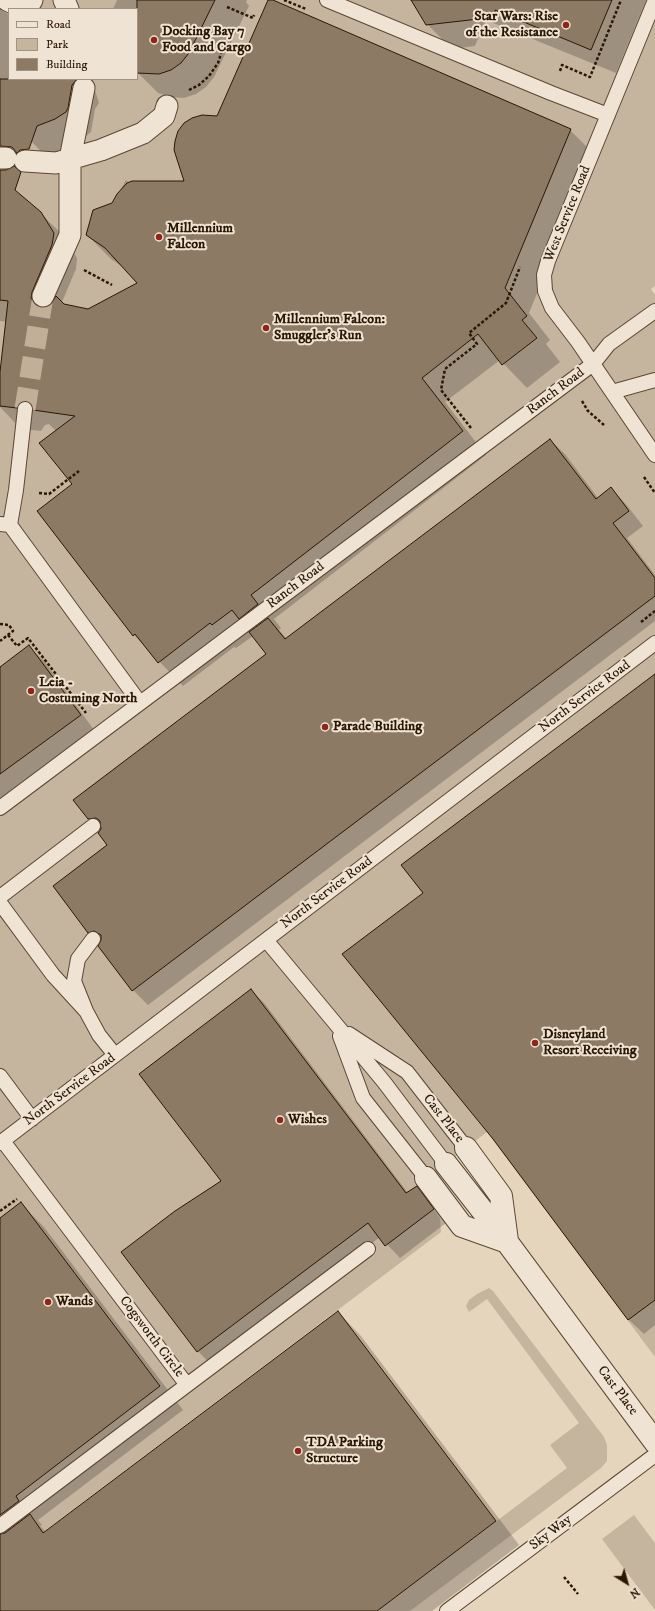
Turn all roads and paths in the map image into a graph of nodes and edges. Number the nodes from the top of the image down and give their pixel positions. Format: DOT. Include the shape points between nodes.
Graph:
graph roads {
  1 [pos="327,0"];
  2 [pos="621,0"];
  3 [pos="655,0"];
  4 [pos="227,7"];
  5 [pos="254,15"];
  6 [pos="225,41"];
  7 [pos="590,76"];
  8 [pos="84,88"];
  9 [pos="167,106"];
  10 [pos="608,115"];
  11 [pos="10,159"];
  12 [pos="70,159"];
  13 [pos="522,261"];
  14 [pos="43,296"];
  15 [pos="655,311"];
  16 [pos="593,364"];
  17 [pos="655,380"];
  18 [pos="612,392"];
  19 [pos="25,409"];
  20 [pos="472,429"];
  21 [pos="655,455"];
  22 [pos="5,525"];
  23 [pos="0,624"];
  24 [pos="8,635"];
  25 [pos="0,641"];
  26 [pos="655,643"];
  27 [pos="140,703"];
  28 [pos="88,716"];
  29 [pos="0,808"];
  30 [pos="93,826"];
  31 [pos="0,897"];
  32 [pos="0,903"];
  33 [pos="93,939"];
  34 [pos="266,940"];
  35 [pos="86,1011"];
  36 [pos="337,1026"];
  37 [pos="115,1056"];
  38 [pos="0,1076"];
  39 [pos="32,1119"];
  40 [pos="1,1142"];
  41 [pos="466,1148"];
  42 [pos="446,1164"];
  43 [pos="426,1178"];
  44 [pos="507,1242"];
  45 [pos="368,1249"];
  46 [pos="187,1385"];
  47 [pos="655,1442"];
  48 [pos="655,1455"];
  49 [pos="0,1526"];
  50 [pos="564,1577"];
  51 [pos="578,1594"];
  52 [pos="447,1611"];
  1 -- 10 [label="lane"];
  2 -- 7 [label="path"];
  3 -- 10 [label="lane, West Service Road"];
  4 -- 5 [label="path" via="252,18"];
  6 -- 9 [label="path" via="218,62 209,76 186,92 166,98"];
  8 -- 12 [label="street"];
  9 -- 12 [label="street" via="164,116 143,133"];
  10 -- 16 [label="lane, West Service Road" via="544,275 545,291 552,308"];
  11 -- 12 [label="street" via="56,163"];
  12 -- 14 [label="street" via="70,236"];
  13 -- 20 [label="path" via="506,303 469,333 477,344 445,369 441,390"];
  15 -- 16 [label="lane, Ranch Road" via="609,344"];
  16 -- 18 [label="lane, West Service Road"];
  16 -- 27 [label="lane, Ranch Road"];
  17 -- 18 [label="lane"];
  18 -- 21 [label="lane, West Service Road"];
  19 -- 22 [label="lane" via="16,490"];
  22 -- 27 [label="lane"];
  23 -- 24 [label="path" via="9,625 13,631"];
  24 -- 25 [label="path"];
  24 -- 28 [label="path" via="16,646 28,638"];
  26 -- 34 [label="lane, North Service Road"];
  27 -- 29 [label="lane, Ranch Road"];
  30 -- 31 [label="lane"];
  32 -- 35 [label="lane" via="53,975"];
  33 -- 35 [label="lane" via="78,958 74,981"];
  34 -- 36 [label="lane, Cast Place"];
  34 -- 37 [label="lane, North Service Road"];
  35 -- 37 [label="lane" via="99,1035"];
  36 -- 41 [label="lane, Cast Place" via="407,1072"];
  36 -- 42 [label="lane, Cast Place" via="384,1082"];
  36 -- 43 [label="lane, Cast Place" via="363,1098"];
  37 -- 39 [label="lane, North Service Road"];
  38 -- 39 [label="lane"];
  39 -- 40 [label="lane, North Service Road"];
  40 -- 46 [label="lane, Cogsworth Circle"];
  41 -- 44 [label="street, Cast Place" via="501,1196"];
  42 -- 44 [label="street, Cast Place"];
  43 -- 44 [label="street, Cast Place" via="462,1226"];
  44 -- 47 [label="street, Cast Place"];
  45 -- 46 [label="lane"];
  46 -- 49 [label="lane, Cogsworth Circle"];
  48 -- 52 [label="lane, Sky Way"];
  50 -- 51 [label="path"];
}
